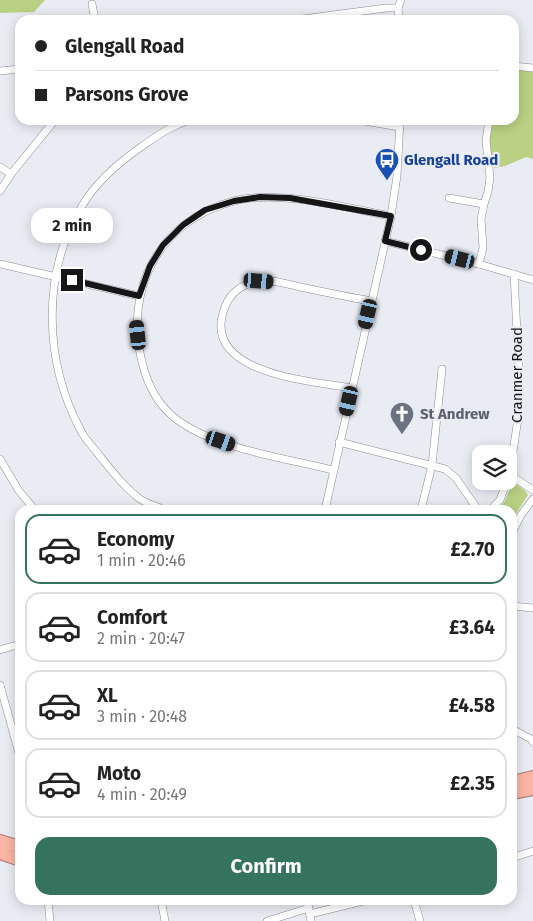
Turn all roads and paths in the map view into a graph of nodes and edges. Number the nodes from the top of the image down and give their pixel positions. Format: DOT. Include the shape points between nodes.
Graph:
graph roads {
  1 [pos="400,0"];
  2 [pos="92,4"];
  3 [pos="398,8"];
  4 [pos="94,15"];
  5 [pos="332,15"];
  6 [pos="399,15"];
  7 [pos="519,67"];
  8 [pos="533,68"];
  9 [pos="15,70"];
  10 [pos="0,71"];
  11 [pos="50,125"];
  12 [pos="174,125"];
  13 [pos="400,125"];
  14 [pos="488,125"];
  15 [pos="0,167"];
  16 [pos="11,174"];
  17 [pos="0,191"];
  18 [pos="449,198"];
  19 [pos="484,204"];
  20 [pos="391,216"];
  21 [pos="385,241"];
  22 [pos="0,264"];
  23 [pos="479,264"];
  24 [pos="514,274"];
  25 [pos="55,276"];
  26 [pos="533,280"];
  27 [pos="139,296"];
  28 [pos="371,302"];
  29 [pos="442,370"];
  30 [pos="352,388"];
  31 [pos="339,442"];
  32 [pos="514,445"];
  33 [pos="0,459"];
  34 [pos="432,465"];
  35 [pos="334,470"];
  36 [pos="517,482"];
  37 [pos="504,490"];
  38 [pos="533,490"];
  39 [pos="533,499"];
  40 [pos="27,502"];
  41 [pos="25,505"];
  42 [pos="30,505"];
  43 [pos="154,505"];
  44 [pos="325,505"];
  45 [pos="423,505"];
  46 [pos="475,505"];
  47 [pos="495,505"];
  48 [pos="517,523"];
  49 [pos="517,606"];
  50 [pos="533,608"];
  51 [pos="15,646"];
  52 [pos="0,650"];
  53 [pos="0,685"];
  54 [pos="517,732"];
  55 [pos="15,739"];
  56 [pos="532,740"];
  57 [pos="533,777"];
  58 [pos="517,781"];
  59 [pos="533,789"];
  60 [pos="517,792"];
  61 [pos="0,841"];
  62 [pos="15,846"];
  63 [pos="533,851"];
  64 [pos="0,853"];
  65 [pos="517,856"];
  66 [pos="15,858"];
  67 [pos="48,905"];
  68 [pos="162,905"];
  69 [pos="347,905"];
  70 [pos="415,905"];
  71 [pos="310,914"];
  72 [pos="50,921"];
  73 [pos="164,921"];
  74 [pos="267,921"];
  75 [pos="420,921"];
  1 -- 3 [label="street"];
  2 -- 4 [label="street"];
  3 -- 5 [label="street"];
  3 -- 6 [label="street"];
  7 -- 8 [label="street"];
  9 -- 10 [label="street"];
  11 -- 16 [label="street"];
  12 -- 25 [label="street" via="126,157 105,176 71,226"];
  13 -- 20 [label="street"];
  14 -- 19 [label="street" via="486,141 490,177"];
  15 -- 16 [label="street"];
  16 -- 17 [label="street"];
  18 -- 19 [label="street"];
  19 -- 23 [label="street" via="481,220 483,248"];
  20 -- 21 [label="street"];
  20 -- 27 [label="street" via="290,198 260,197 205,210 183,225 163,245 150,266"];
  21 -- 23 [label="street"];
  21 -- 28 [label="street"];
  22 -- 25 [label="street"];
  23 -- 24 [label="street"];
  24 -- 26 [label="street"];
  24 -- 32 [label="street, Cranmer Road" via="520,372"];
  25 -- 27 [label="street"];
  25 -- 43 [label="street" via="51,317 57,370 77,424 114,473 141,499"];
  27 -- 35 [label="street" via="136,322 144,372 156,398 175,418 203,435 239,448"];
  28 -- 30 [label="street"];
  28 -- 30 [label="street" via="278,282 259,281 235,291 223,311 222,335 227,347 251,366"];
  29 -- 34 [label="street"];
  30 -- 31 [label="street"];
  31 -- 34 [label="street"];
  31 -- 35 [label="street"];
  33 -- 40 [label="street"];
  34 -- 45 [label="street"];
  34 -- 46 [label="street" via="445,469 456,478"];
  35 -- 44 [label="street"];
  36 -- 38 [label="street"];
  37 -- 47 [label="street, Cranmer Road"];
  39 -- 48 [label="street"];
  40 -- 41 [label="street"];
  40 -- 42 [label="street"];
  49 -- 50 [label="street"];
  51 -- 52 [label="street"];
  53 -- 55 [label="street"];
  54 -- 56 [label="street"];
  57 -- 58 [label="highway"];
  59 -- 60 [label="highway"];
  61 -- 62 [label="highway"];
  63 -- 65 [label="street"];
  64 -- 66 [label="highway"];
  67 -- 72 [label="street"];
  68 -- 73 [label="street"];
  69 -- 71 [label="street"];
  70 -- 75 [label="street"];
  71 -- 74 [label="street"];
}
